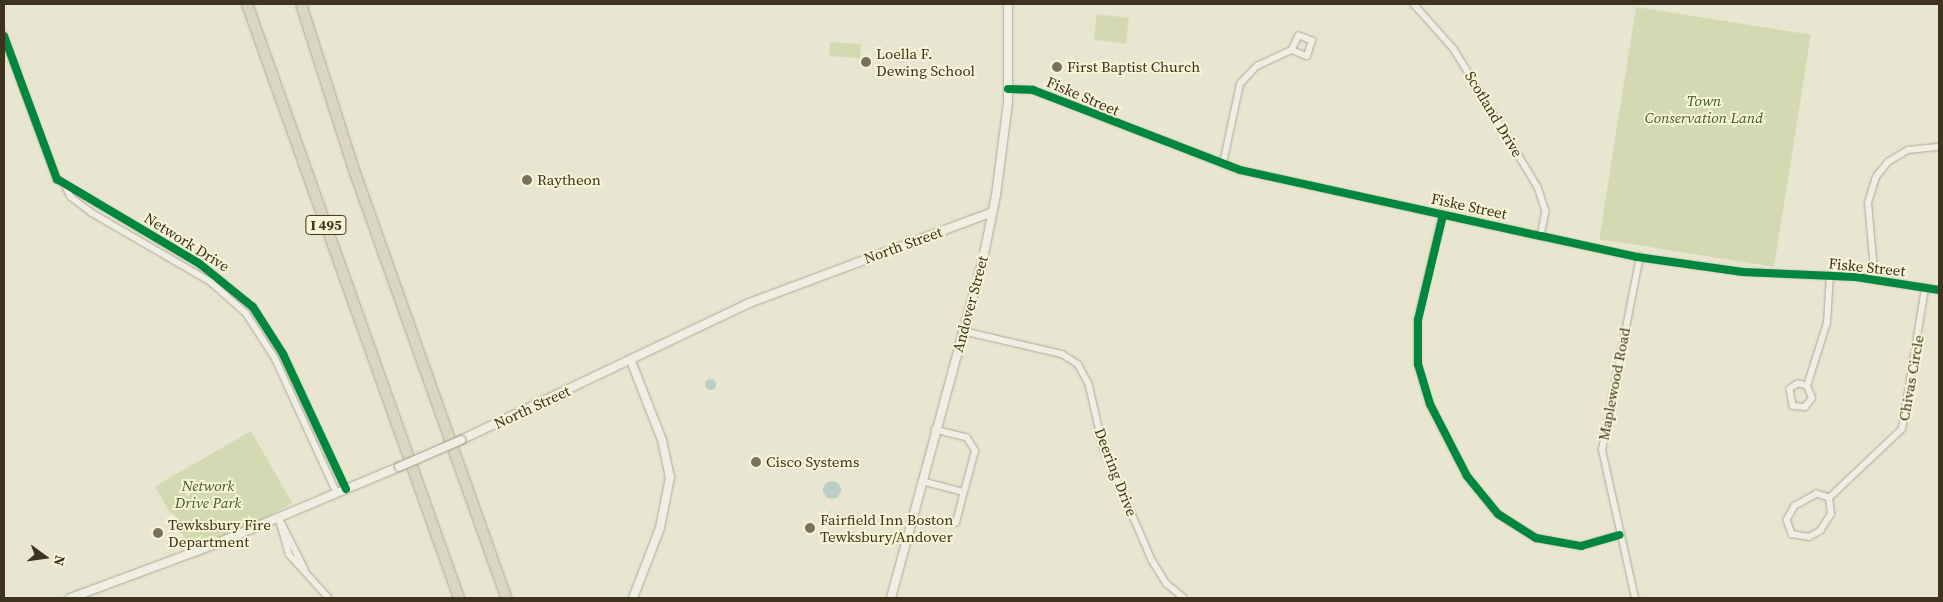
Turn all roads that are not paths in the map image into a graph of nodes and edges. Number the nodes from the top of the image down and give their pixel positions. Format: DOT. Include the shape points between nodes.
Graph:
graph roads {
  1 [pos="247,4"];
  2 [pos="301,4"];
  3 [pos="1008,4"];
  4 [pos="1414,4"];
  5 [pos="4,36"];
  6 [pos="1292,50"];
  7 [pos="1008,89"];
  8 [pos="1939,147"];
  9 [pos="1223,164"];
  10 [pos="66,186"];
  11 [pos="992,212"];
  12 [pos="1444,215"];
  13 [pos="1541,236"];
  14 [pos="1640,257"];
  15 [pos="1830,275"];
  16 [pos="1875,280"];
  17 [pos="1925,288"];
  18 [pos="1939,290"];
  19 [pos="963,331"];
  20 [pos="632,361"];
  21 [pos="1807,386"];
  22 [pos="934,430"];
  23 [pos="922,481"];
  24 [pos="346,489"];
  25 [pos="964,492"];
  26 [pos="337,493"];
  27 [pos="1829,498"];
  28 [pos="279,518"];
  29 [pos="956,523"];
  30 [pos="1619,535"];
  31 [pos="70,598"];
  32 [pos="329,598"];
  33 [pos="459,598"];
  34 [pos="506,598"];
  35 [pos="633,598"];
  36 [pos="891,598"];
  37 [pos="1184,598"];
  38 [pos="1635,598"];
  1 -- 33 [label="highway, I 495"];
  2 -- 34 [label="highway, I 495" via="354,170"];
  3 -- 7 [label="main road, Andover Street"];
  4 -- 13 [label="street, Scotland Drive" via="1454,49 1538,187 1546,211"];
  5 -- 10 [label="street, Network Drive" via="48,163"];
  6 -- 9 [label="street" via="1257,66 1240,84"];
  7 -- 9 [label="street, Fiske Street" via="1034,90"];
  7 -- 11 [label="main road, Andover Street"];
  8 -- 16 [label="street" via="1908,150 1888,162 1876,177 1868,203"];
  9 -- 12 [label="street, Fiske Street"];
  10 -- 24 [label="street, Network Drive" via="200,264 253,307 283,354"];
  10 -- 26 [label="street, Network Drive" via="71,197 92,213 198,274 246,313 275,358"];
  11 -- 19 [label="main road, Andover Street"];
  11 -- 20 [label="main road, North Street" via="749,303"];
  12 -- 13 [label="street, Fiske Street"];
  12 -- 30 [label="street" via="1416,342 1422,382 1453,450 1483,500 1524,533 1581,546"];
  13 -- 14 [label="street, Fiske Street"];
  14 -- 15 [label="street, Fiske Street" via="1743,272"];
  14 -- 30 [label="street, Maplewood Road" via="1604,431 1605,476"];
  15 -- 16 [label="street, Fiske Street"];
  15 -- 21 [label="street" via="1827,323"];
  16 -- 17 [label="street, Fiske Street"];
  17 -- 18 [label="street, Fiske Street"];
  17 -- 27 [label="street, Chivas Circle" via="1902,429"];
  19 -- 22 [label="main road, Andover Street"];
  19 -- 37 [label="street, Deering Drive" via="1062,354 1078,364 1089,384 1104,450 1152,560 1167,584"];
  20 -- 24 [label="main road, North Street, bridge"];
  20 -- 35 [label="main road" via="662,440 670,477 660,528"];
  21 -- 21 [label="street" via="1798,384 1790,389 1793,406 1802,408 1810,403 1812,394"];
  22 -- 23 [label="main road, Andover Street"];
  22 -- 25 [label="street" via="973,444"];
  23 -- 25 [label="street"];
  23 -- 36 [label="main road, Andover Street"];
  24 -- 26 [label="main road, North Street"];
  25 -- 29 [label="street"];
  26 -- 28 [label="main road, North Street"];
  27 -- 27 [label="street" via="1830,514 1820,531 1803,538 1788,530 1789,515 1800,501 1817,494"];
  28 -- 31 [label="main road, North Street"];
  28 -- 32 [label="street" via="306,572"];
  30 -- 38 [label="street, Maplewood Road"];
}
